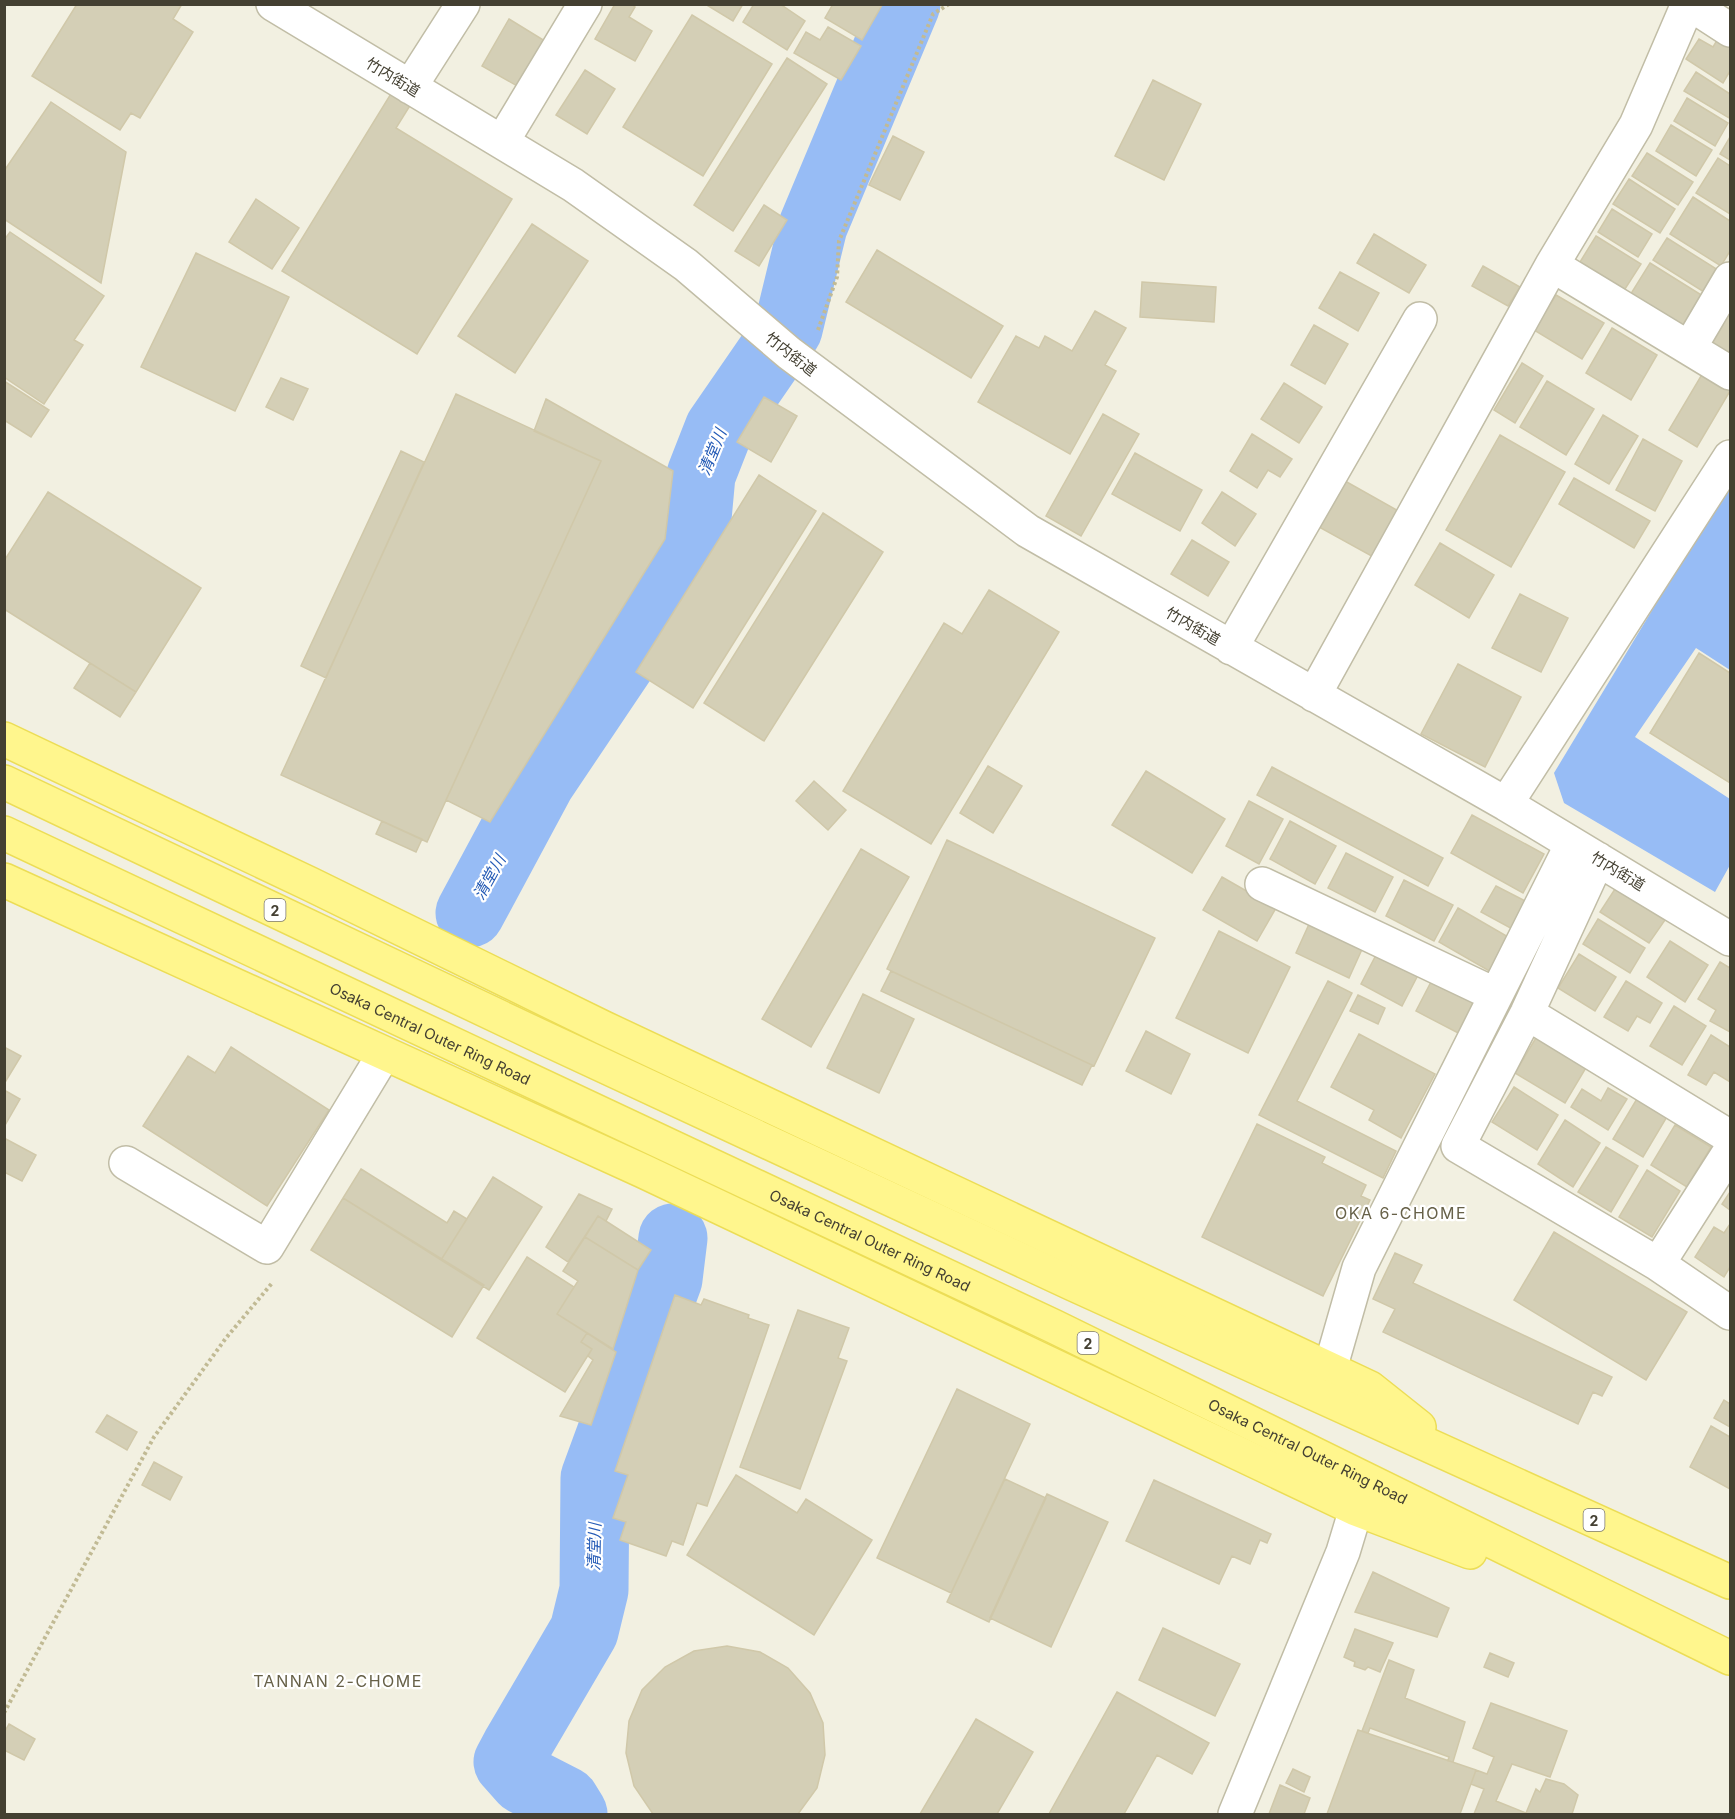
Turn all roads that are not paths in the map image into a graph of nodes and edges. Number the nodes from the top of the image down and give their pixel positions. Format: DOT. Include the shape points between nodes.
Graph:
graph roads {
  1 [pos="273,4"];
  2 [pos="463,4"];
  3 [pos="585,4"];
  4 [pos="1689,4"];
  5 [pos="1731,30"];
  6 [pos="410,87"];
  7 [pos="502,142"];
  8 [pos="1552,266"];
  9 [pos="1731,279"];
  10 [pos="1420,319"];
  11 [pos="1690,347"];
  12 [pos="1731,372"];
  13 [pos="1731,457"];
  14 [pos="1231,648"];
  15 [pos="1314,695"];
  16 [pos="4,739"];
  17 [pos="4,782"];
  18 [pos="1506,804"];
  19 [pos="4,833"];
  20 [pos="1585,852"];
  21 [pos="4,880"];
  22 [pos="1262,884"];
  23 [pos="1731,939"];
  24 [pos="1496,995"];
  25 [pos="1527,1013"];
  26 [pos="384,1054"];
  27 [pos="1731,1137"];
  28 [pos="1731,1151"];
  29 [pos="126,1163"];
  30 [pos="1658,1264"];
  31 [pos="1731,1313"];
  32 [pos="1330,1369"];
  33 [pos="1458,1458"];
  34 [pos="1356,1509"];
  35 [pos="1731,1582"];
  36 [pos="1646,1618"];
  37 [pos="1731,1659"];
  38 [pos="1235,1815"];
  1 -- 6 [label="street, 竹内街道"];
  2 -- 6 [label="street"];
  3 -- 7 [label="street"];
  4 -- 5 [label="street"];
  4 -- 8 [label="street" via="1636,125"];
  6 -- 7 [label="street, 竹内街道"];
  7 -- 14 [label="street, 竹内街道" via="573,185 687,265 787,351 1028,531"];
  8 -- 11 [label="street"];
  8 -- 15 [label="street"];
  9 -- 11 [label="street"];
  10 -- 14 [label="street"];
  11 -- 12 [label="street"];
  13 -- 18 [label="street"];
  14 -- 15 [label="street, 竹内街道"];
  15 -- 18 [label="street, 竹内街道"];
  16 -- 32 [label="main road" via="604,1028"];
  17 -- 33 [label="main road, 2" via="1073,1284"];
  18 -- 20 [label="street, 竹内街道"];
  19 -- 36 [label="main road, Osaka Central Outer Ring Road / 2" via="1053,1326"];
  20 -- 23 [label="street, 竹内街道"];
  20 -- 24 [label="street"];
  20 -- 25 [label="street"];
  21 -- 26 [label="main road"];
  22 -- 24 [label="street"];
  24 -- 32 [label="street" via="1359,1268"];
  25 -- 27 [label="street"];
  25 -- 30 [label="street" via="1458,1146"];
  26 -- 29 [label="street" via="267,1247"];
  26 -- 34 [label="main road" via="643,1171"];
  28 -- 30 [label="street"];
  30 -- 31 [label="street"];
  32 -- 33 [label="main road" via="1370,1388"];
  33 -- 35 [label="main road, 2"];
  34 -- 36 [label="main road"];
  34 -- 38 [label="street" via="1343,1552"];
  36 -- 37 [label="main road, Osaka Central Outer Ring Road / 2"];
}
